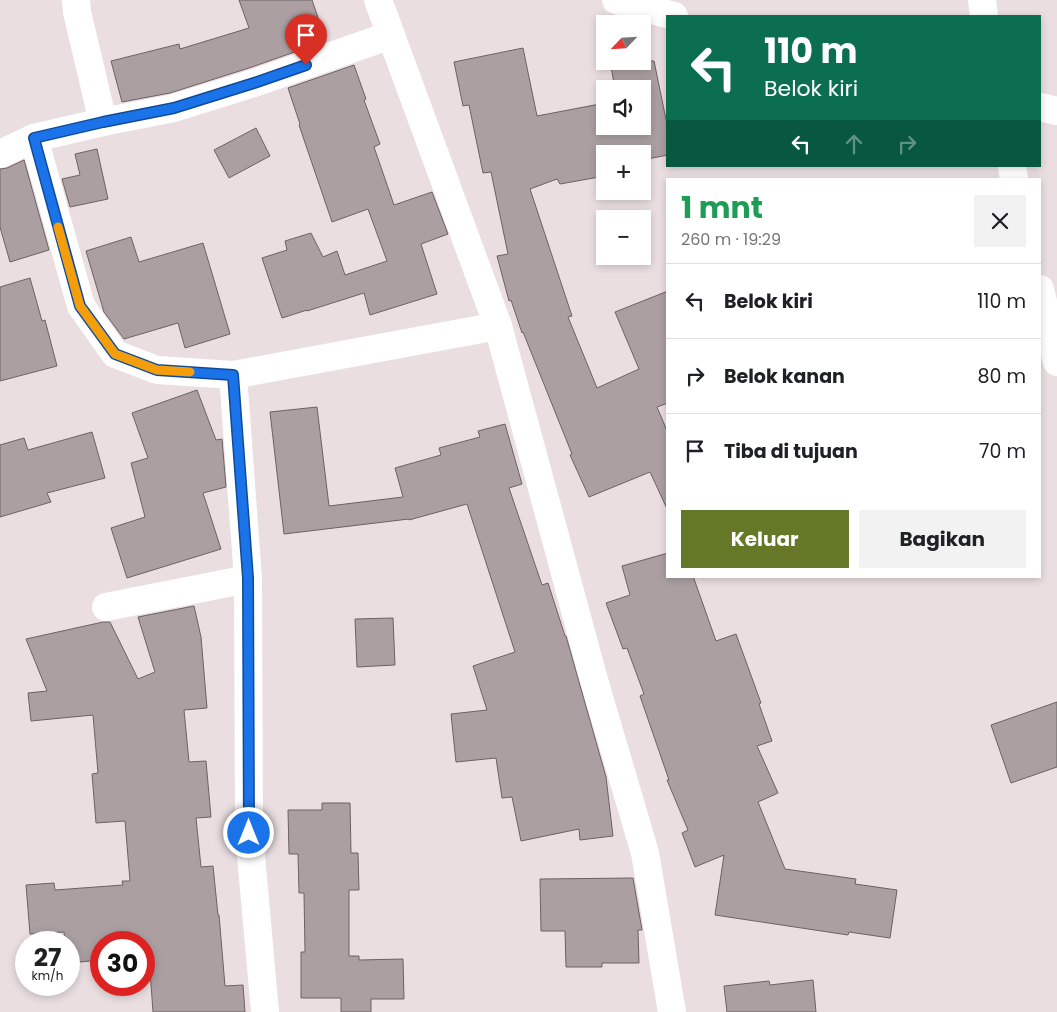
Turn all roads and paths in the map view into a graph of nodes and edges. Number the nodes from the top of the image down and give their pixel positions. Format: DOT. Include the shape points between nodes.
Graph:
graph roads {
  1 [pos="76,0"];
  2 [pos="378,0"];
  3 [pos="616,0"];
  4 [pos="982,0"];
  5 [pos="670,15"];
  6 [pos="984,15"];
  7 [pos="391,35"];
  8 [pos="1041,107"];
  9 [pos="1057,111"];
  10 [pos="103,122"];
  11 [pos="34,138"];
  12 [pos="0,154"];
  13 [pos="1041,293"];
  14 [pos="498,326"];
  15 [pos="1057,362"];
  16 [pos="233,375"];
  17 [pos="248,578"];
  18 [pos="106,607"];
  19 [pos="265,1012"];
  20 [pos="672,1012"];
  1 -- 10 [label="street"];
  2 -- 7 [label="street"];
  3 -- 5 [label="street"];
  4 -- 6 [label="street"];
  7 -- 10 [label="street" via="174,108"];
  7 -- 14 [label="street"];
  8 -- 9 [label="street"];
  10 -- 11 [label="street"];
  11 -- 12 [label="street"];
  11 -- 16 [label="street" via="80,306 115,354 157,370"];
  13 -- 15 [label="street"];
  14 -- 16 [label="street"];
  14 -- 20 [label="street" via="594,680 645,853"];
  16 -- 17 [label="street"];
  17 -- 18 [label="street"];
  17 -- 19 [label="street" via="249,833"];
}
